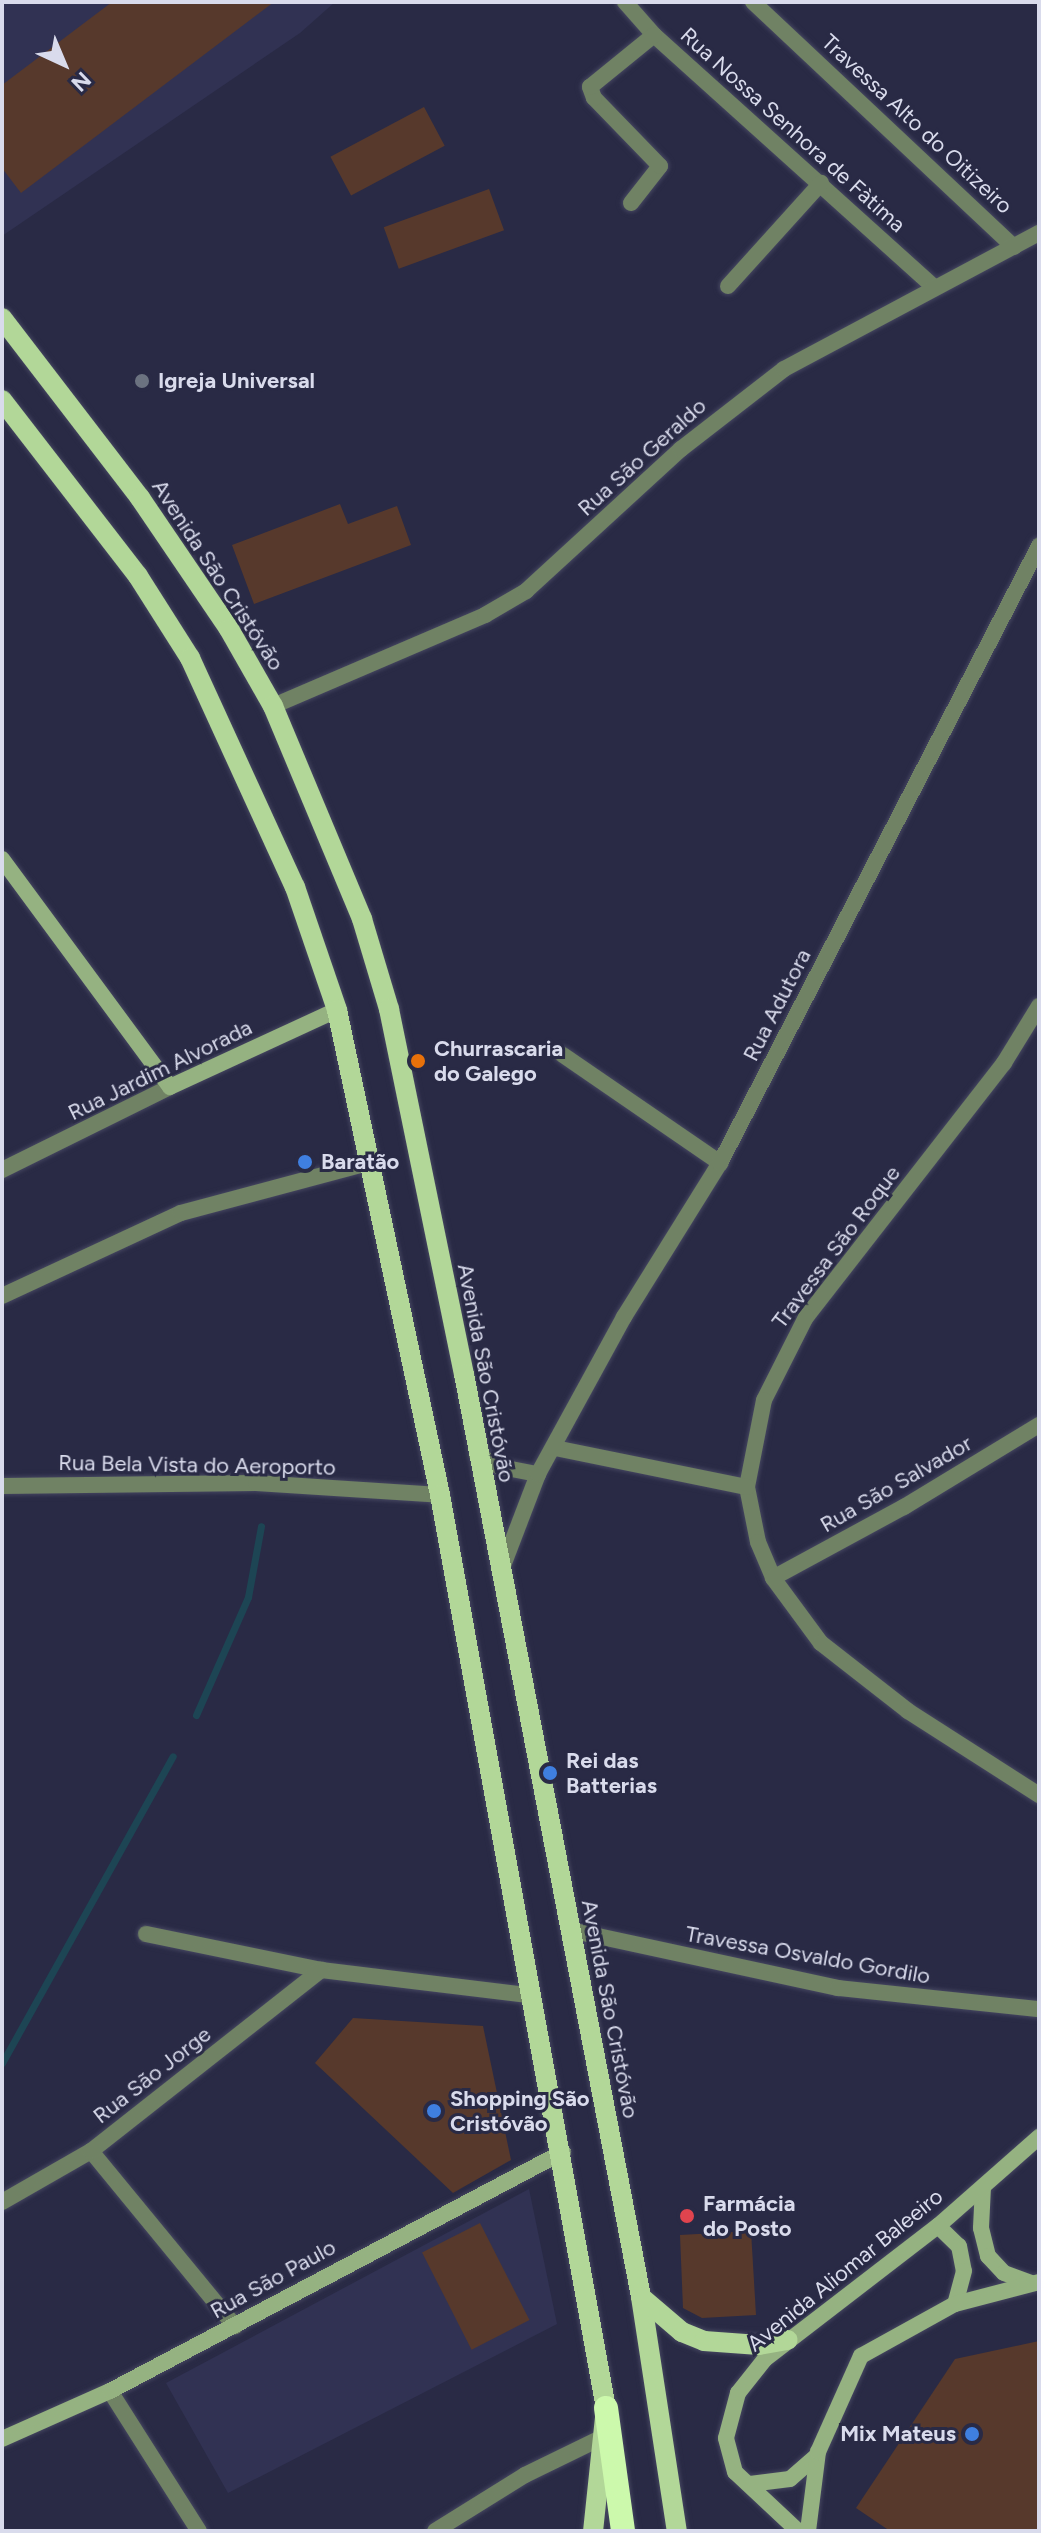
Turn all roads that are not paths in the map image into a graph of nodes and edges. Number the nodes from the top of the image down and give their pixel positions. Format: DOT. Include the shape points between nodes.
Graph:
graph roads {
  1 [pos="625,2"];
  2 [pos="753,2"];
  3 [pos="654,35"];
  4 [pos="821,183"];
  5 [pos="631,203"];
  6 [pos="1039,233"];
  7 [pos="1014,247"];
  8 [pos="728,286"];
  9 [pos="934,287"];
  10 [pos="2,318"];
  11 [pos="2,400"];
  12 [pos="1039,546"];
  13 [pos="273,706"];
  14 [pos="2,859"];
  15 [pos="1039,1006"];
  16 [pos="337,1010"];
  17 [pos="563,1055"];
  18 [pos="170,1087"];
  19 [pos="372,1162"];
  20 [pos="720,1163"];
  21 [pos="2,1170"];
  22 [pos="2,1296"];
  23 [pos="1039,1425"];
  24 [pos="555,1448"];
  25 [pos="477,1455"];
  26 [pos="538,1474"];
  27 [pos="2,1486"];
  28 [pos="747,1487"];
  29 [pos="440,1495"];
  30 [pos="500,1572"];
  31 [pos="773,1578"];
  32 [pos="1039,1795"];
  33 [pos="570,1930"];
  34 [pos="146,1934"];
  35 [pos="321,1970"];
  36 [pos="529,1995"];
  37 [pos="1039,2009"];
  38 [pos="1039,2137"];
  39 [pos="91,2151"];
  40 [pos="563,2152"];
  41 [pos="983,2187"];
  42 [pos="2,2202"];
  43 [pos="938,2226"];
  44 [pos="1036,2283"];
  45 [pos="641,2297"];
  46 [pos="955,2304"];
  47 [pos="235,2326"];
  48 [pos="788,2340"];
  49 [pos="110,2391"];
  50 [pos="606,2408"];
  51 [pos="605,2436"];
  52 [pos="2,2439"];
  53 [pos="818,2452"];
  54 [pos="748,2484"];
  55 [pos="199,2531"];
  56 [pos="435,2531"];
  57 [pos="593,2531"];
  58 [pos="623,2531"];
  59 [pos="677,2531"];
  60 [pos="798,2531"];
  61 [pos="808,2531"];
  1 -- 3 [label="street, Rua Nossa Senhora de Fàtima"];
  2 -- 7 [label="street, Travessa Alto do Oitizeiro"];
  3 -- 4 [label="street, Rua Nossa Senhora de Fàtima"];
  3 -- 5 [label="street" via="590,87 594,98 660,166"];
  4 -- 8 [label="street"];
  4 -- 9 [label="street, Rua Nossa Senhora de Fàtima"];
  6 -- 7 [label="street, Rua São Geraldo"];
  7 -- 9 [label="street, Rua São Geraldo"];
  9 -- 13 [label="street, Rua São Geraldo" via="784,369 745,397 526,591 485,615"];
  10 -- 13 [label="main road, Avenida São Cristóvão" via="182,556"];
  11 -- 16 [label="main road" via="107,533 190,658 295,887"];
  12 -- 20 [label="street, Rua Adutora"];
  13 -- 25 [label="main road, Avenida São Cristóvão" via="362,919 389,1009"];
  14 -- 18 [label="main road"];
  15 -- 28 [label="street, Travessa São Roque" via="996,1074 806,1317 764,1400"];
  16 -- 18 [label="main road, Rua Jardim Alvorada"];
  16 -- 19 [label="main road"];
  17 -- 20 [label="street"];
  18 -- 21 [label="street, Rua Jardim Alvorada"];
  19 -- 22 [label="street" via="181,1213"];
  19 -- 29 [label="main road"];
  20 -- 24 [label="street, Rua Adutora" via="624,1317"];
  23 -- 31 [label="street, Rua São Salvador"];
  24 -- 26 [label="street, Rua Adutora"];
  24 -- 28 [label="street"];
  25 -- 26 [label="street" via="501,1467"];
  25 -- 30 [label="main road, Avenida São Cristóvão"];
  26 -- 30 [label="street, Rua Adutora"];
  27 -- 29 [label="street, Rua Bela Vista do Aeroporto" via="256,1483"];
  28 -- 31 [label="street, Travessa São Roque" via="758,1542"];
  29 -- 36 [label="main road"];
  30 -- 33 [label="main road, Avenida São Cristóvão"];
  31 -- 32 [label="street, Travessa São Roque" via="793,1610 844,1666"];
  33 -- 37 [label="street, Travessa Osvaldo Gordilo" via="838,1988"];
  33 -- 45 [label="main road, Avenida São Cristóvão"];
  34 -- 35 [label="street"];
  35 -- 36 [label="street"];
  35 -- 39 [label="street, Rua São Jorge"];
  36 -- 40 [label="main road"];
  38 -- 41 [label="main road, Avenida Aliomar Baleeiro"];
  39 -- 42 [label="street, Rua São Jorge"];
  39 -- 47 [label="street"];
  40 -- 47 [label="main road, Rua São Paulo"];
  40 -- 50 [label="main road"];
  41 -- 43 [label="main road, Avenida Aliomar Baleeiro"];
  41 -- 44 [label="main road" via="981,2228 988,2256 1004,2273"];
  43 -- 46 [label="main road" via="959,2246 964,2271"];
  43 -- 48 [label="main road, Avenida Aliomar Baleeiro" via="833,2311"];
  44 -- 46 [label="main road"];
  45 -- 48 [label="main road" via="682,2332 704,2341 759,2345"];
  45 -- 59 [label="main road, Avenida São Cristóvão"];
  46 -- 53 [label="main road" via="855,2363"];
  47 -- 49 [label="main road, Rua São Paulo"];
  48 -- 54 [label="main road, Avenida Aliomar Baleeiro" via="751,2375 730,2415 728,2455"];
  49 -- 52 [label="main road, Rua São Paulo"];
  49 -- 55 [label="street"];
  50 -- 51 [label="main road"];
  50 -- 58 [label="highway"];
  51 -- 56 [label="street" via="525,2475"];
  51 -- 57 [label="main road"];
  53 -- 54 [label="main road" via="790,2479"];
  53 -- 61 [label="main road"];
  54 -- 60 [label="main road, Avenida Aliomar Baleeiro"];
}
